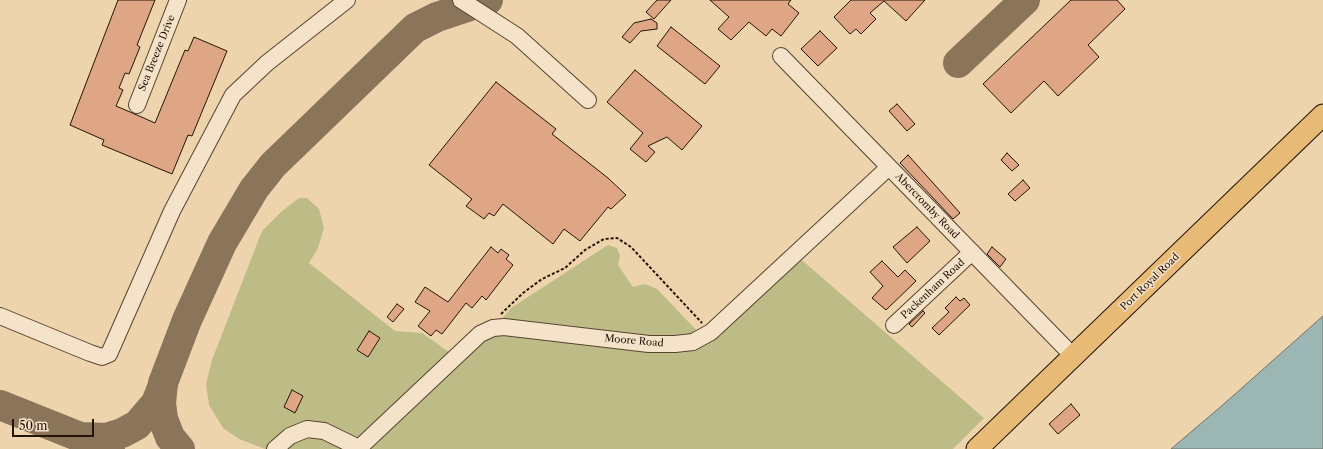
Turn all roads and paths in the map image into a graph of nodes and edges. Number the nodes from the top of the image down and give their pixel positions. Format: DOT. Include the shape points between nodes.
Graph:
graph roads {
  1 [pos="178,0"];
  2 [pos="347,0"];
  3 [pos="461,0"];
  4 [pos="780,56"];
  5 [pos="588,100"];
  6 [pos="136,105"];
  7 [pos="1323,115"];
  8 [pos="889,167"];
  9 [pos="972,252"];
  10 [pos="0,316"];
  11 [pos="496,318"];
  12 [pos="894,325"];
  13 [pos="711,332"];
  14 [pos="1073,356"];
  15 [pos="275,449"];
  16 [pos="360,449"];
  17 [pos="977,449"];
  1 -- 6 [label="street, Sea Breeze Drive"];
  2 -- 10 [label="street" via="267,63 233,95 172,211 109,354 102,357 90,353"];
  3 -- 5 [label="street" via="517,36"];
  4 -- 8 [label="street, Abercromby Road"];
  7 -- 14 [label="main road, Port Royal Road"];
  8 -- 9 [label="street, Abercromby Road"];
  8 -- 13 [label="street, Moore Road"];
  9 -- 12 [label="street, Packenham Road"];
  9 -- 14 [label="street, Abercromby Road"];
  11 -- 13 [label="path" via="542,278 565,268 585,250 604,239 617,238 631,247"];
  13 -- 16 [label="street, Moore Road" via="693,342 649,344 504,327 493,328 480,334"];
  14 -- 17 [label="main road, Port Royal Road"];
  15 -- 16 [label="street" via="290,436 307,429 324,431"];
}
